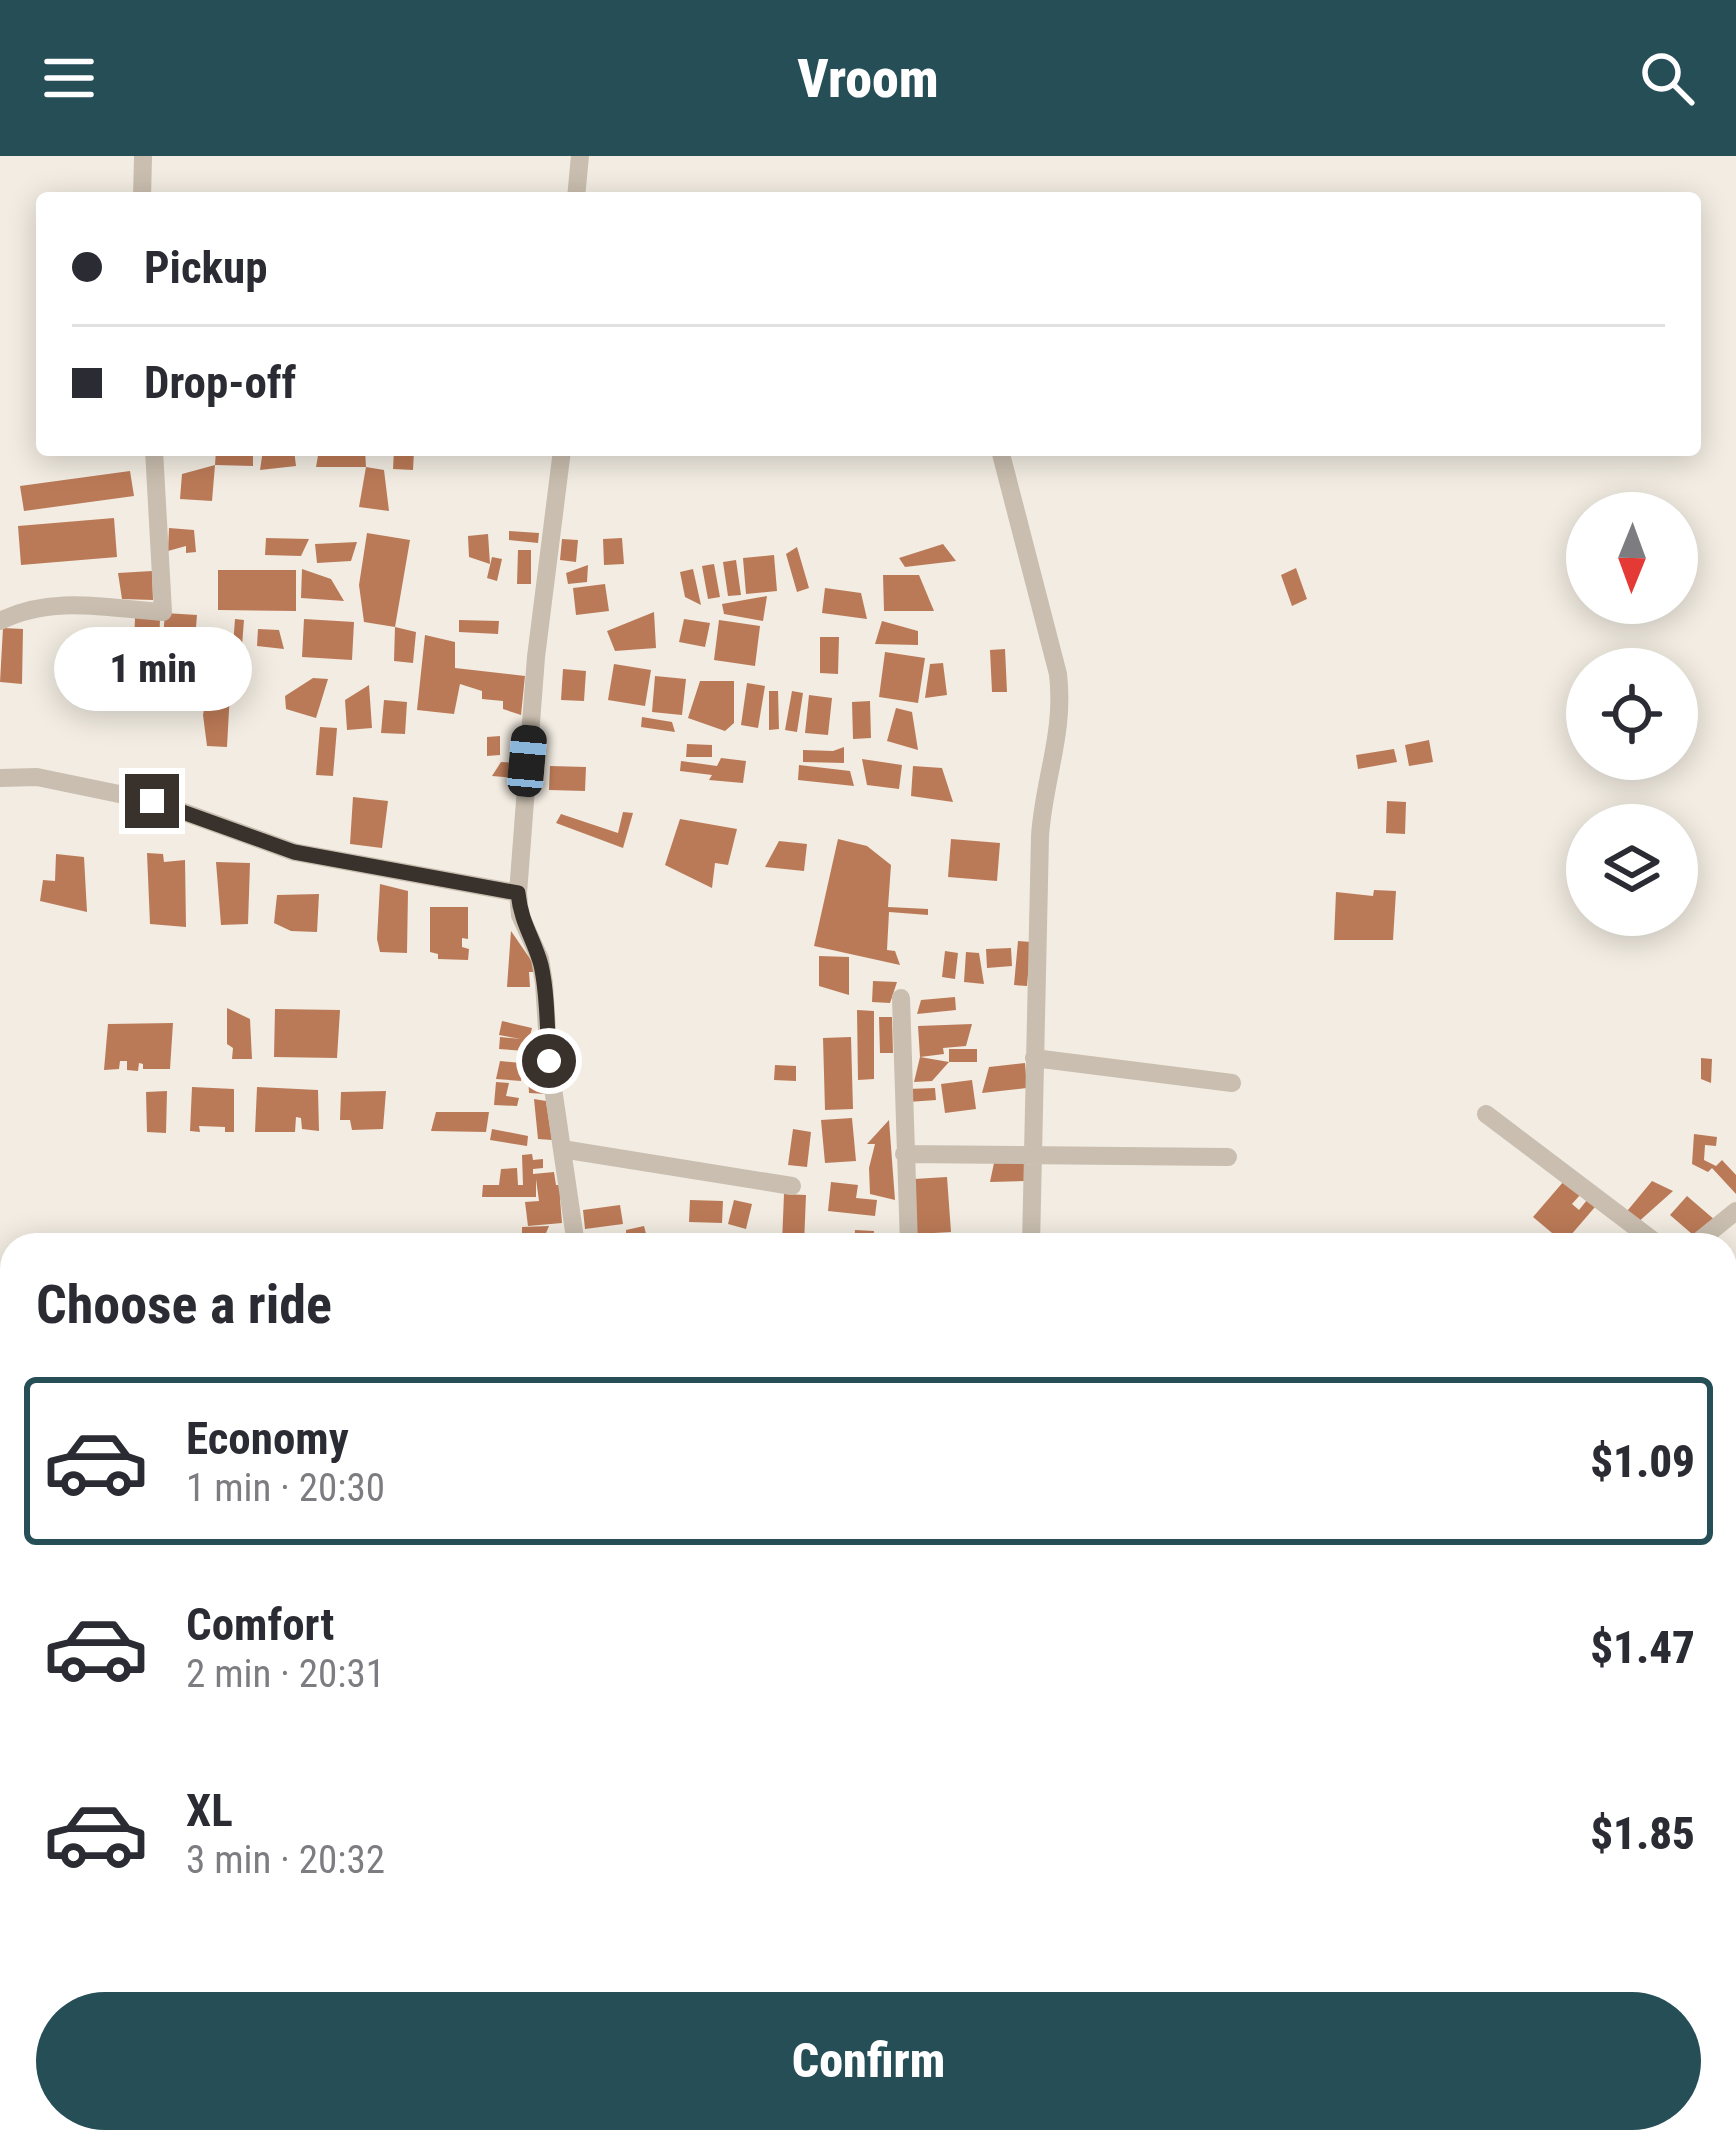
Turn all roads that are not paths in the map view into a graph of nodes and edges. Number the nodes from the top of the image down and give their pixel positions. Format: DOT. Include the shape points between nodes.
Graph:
graph roads {
  1 [pos="143,156"];
  2 [pos="580,156"];
  3 [pos="142,192"];
  4 [pos="577,192"];
  5 [pos="154,456"];
  6 [pos="561,456"];
  7 [pos="1002,456"];
  8 [pos="0,621"];
  9 [pos="0,778"];
  10 [pos="518,893"];
  11 [pos="901,998"];
  12 [pos="1034,1058"];
  13 [pos="1232,1083"];
  14 [pos="1486,1114"];
  15 [pos="562,1149"];
  16 [pos="904,1154"];
  17 [pos="1032,1155"];
  18 [pos="1228,1157"];
  19 [pos="792,1186"];
  20 [pos="1736,1210"];
  21 [pos="574,1233"];
  22 [pos="908,1233"];
  23 [pos="1031,1233"];
  24 [pos="1643,1233"];
  25 [pos="1708,1233"];
  1 -- 3 [label="street"];
  2 -- 4 [label="street"];
  5 -- 8 [label="street" via="163,612 49,604"];
  6 -- 10 [label="street"];
  7 -- 12 [label="street" via="1062,709 1042,802"];
  9 -- 10 [label="street" via="37,777 152,801 294,852"];
  10 -- 15 [label="street" via="540,959"];
  11 -- 16 [label="street"];
  12 -- 13 [label="street"];
  12 -- 17 [label="street"];
  14 -- 24 [label="street"];
  15 -- 19 [label="street"];
  15 -- 21 [label="street"];
  16 -- 17 [label="street"];
  16 -- 22 [label="street"];
  17 -- 18 [label="street"];
  17 -- 23 [label="street"];
  20 -- 25 [label="street"];
}
